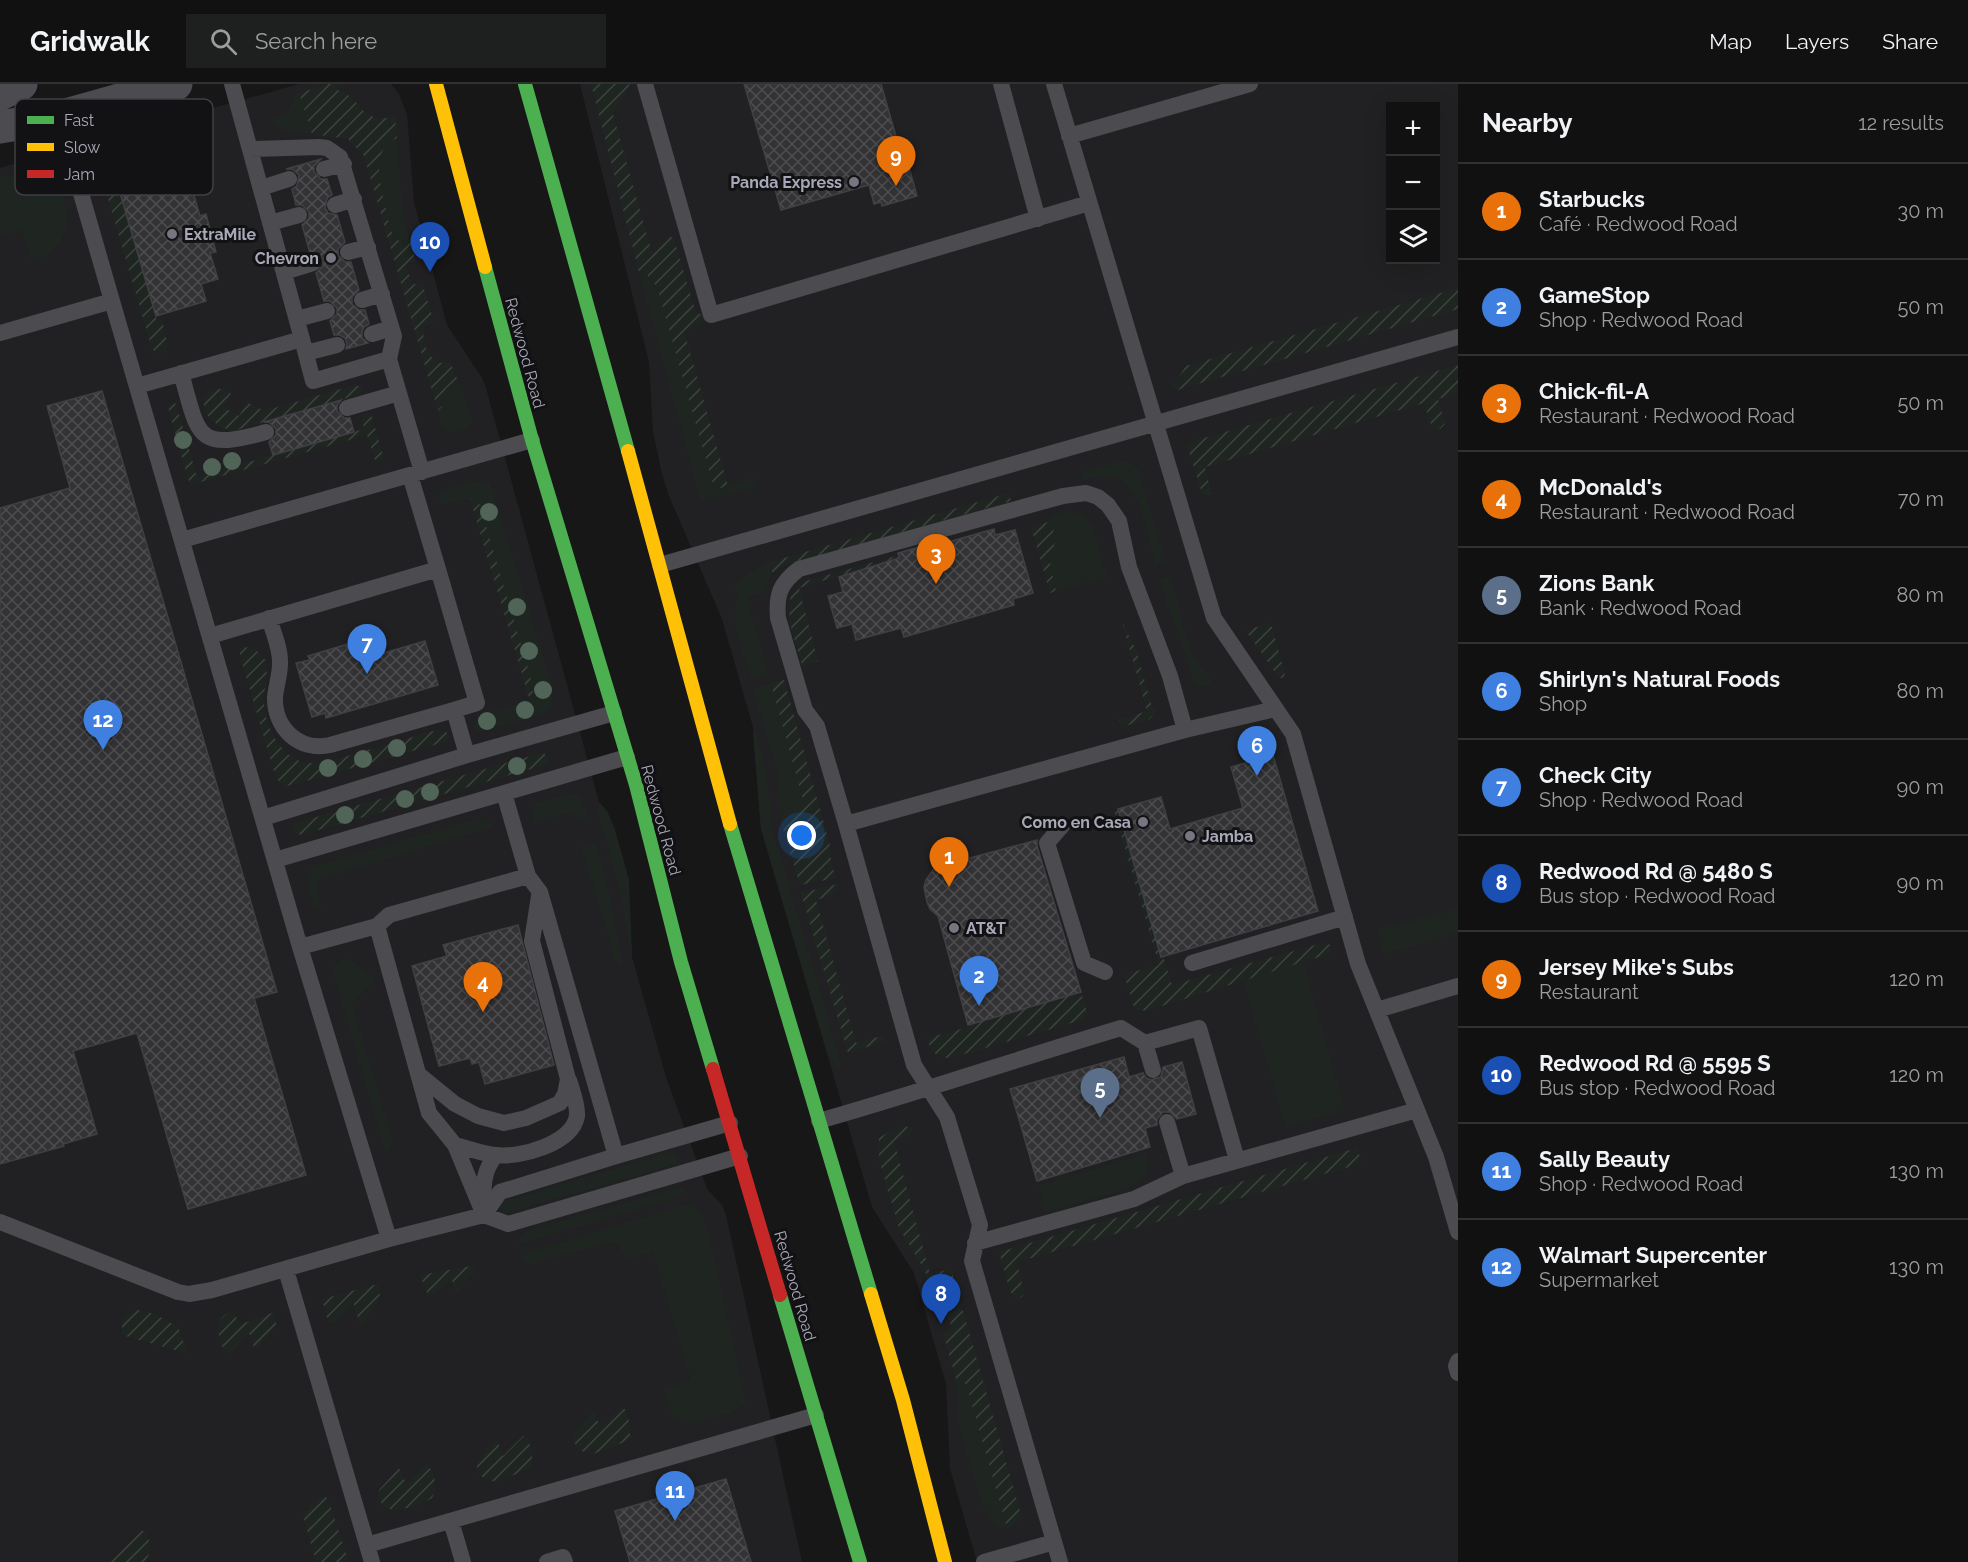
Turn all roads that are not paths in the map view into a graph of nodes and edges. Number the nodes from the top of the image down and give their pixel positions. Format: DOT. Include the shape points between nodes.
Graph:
graph roads {
  1 [pos="21,84"];
  2 [pos="176,84"];
  3 [pos="232,84"];
  4 [pos="436,84"];
  5 [pos="525,84"];
  6 [pos="645,84"];
  7 [pos="1001,84"];
  8 [pos="1054,84"];
  9 [pos="1250,84"];
  10 [pos="0,94"];
  11 [pos="123,99"];
  12 [pos="15,125"];
  13 [pos="0,128"];
  14 [pos="1069,136"];
  15 [pos="250,149"];
  16 [pos="344,164"];
  17 [pos="324,169"];
  18 [pos="289,179"];
  19 [pos="261,188"];
  20 [pos="81,195"];
  21 [pos="354,200"];
  22 [pos="1089,203"];
  23 [pos="334,205"];
  24 [pos="299,215"];
  25 [pos="1038,219"];
  26 [pos="270,224"];
  27 [pos="368,247"];
  28 [pos="348,252"];
  29 [pos="313,263"];
  30 [pos="284,272"];
  31 [pos="382,294"];
  32 [pos="362,300"];
  33 [pos="112,301"];
  34 [pos="327,310"];
  35 [pos="297,319"];
  36 [pos="391,328"];
  37 [pos="0,333"];
  38 [pos="372,334"];
  39 [pos="1458,337"];
  40 [pos="337,345"];
  41 [pos="304,346"];
  42 [pos="389,359"];
  43 [pos="181,374"];
  44 [pos="137,386"];
  45 [pos="399,393"];
  46 [pos="347,408"];
  47 [pos="1155,423"];
  48 [pos="266,432"];
  49 [pos="532,440"];
  50 [pos="416,473"];
  51 [pos="182,540"];
  52 [pos="660,565"];
  53 [pos="438,569"];
  54 [pos="269,618"];
  55 [pos="210,636"];
  56 [pos="1275,709"];
  57 [pos="454,710"];
  58 [pos="614,713"];
  59 [pos="1185,730"];
  60 [pos="467,755"];
  61 [pos="627,757"];
  62 [pos="504,794"];
  63 [pos="263,818"];
  64 [pos="846,824"];
  65 [pos="1062,826"];
  66 [pos="275,860"];
  67 [pos="528,876"];
  68 [pos="540,892"];
  69 [pos="1345,917"];
  70 [pos="377,926"];
  71 [pos="300,947"];
  72 [pos="1192,963"];
  73 [pos="1104,972"];
  74 [pos="1458,986"];
  75 [pos="1377,1010"];
  76 [pos="1145,1042"];
  77 [pos="1153,1070"];
  78 [pos="418,1074"];
  79 [pos="568,1079"];
  80 [pos="930,1089"];
  81 [pos="1417,1110"];
  82 [pos="819,1121"];
  83 [pos="1167,1122"];
  84 [pos="730,1123"];
  85 [pos="455,1145"];
  86 [pos="496,1155"];
  87 [pos="616,1156"];
  88 [pos="740,1156"];
  89 [pos="1238,1160"];
  90 [pos="1183,1176"];
  91 [pos="484,1215"];
  92 [pos="0,1222"];
  93 [pos="1458,1232"];
  94 [pos="389,1239"];
  95 [pos="975,1243"];
  96 [pos="286,1270"];
  97 [pos="1458,1361"];
  98 [pos="1458,1373"];
  99 [pos="816,1416"];
  100 [pos="451,1521"];
  101 [pos="1054,1542"];
  102 [pos="367,1545"];
  103 [pos="372,1562"];
  104 [pos="463,1562"];
  105 [pos="547,1562"];
  106 [pos="565,1562"];
  107 [pos="860,1562"];
  108 [pos="945,1562"];
  109 [pos="984,1562"];
  110 [pos="1060,1562"];
  1 -- 10 [label="street"];
  2 -- 11 [label="street"];
  3 -- 15 [label="lane"];
  4 -- 49 [label="main road, Redwood Road"];
  5 -- 52 [label="main road"];
  6 -- 25 [label="lane" via="711,315"];
  7 -- 25 [label="lane"];
  8 -- 14 [label="lane"];
  9 -- 14 [label="lane"];
  12 -- 13 [label="street"];
  14 -- 22 [label="lane"];
  15 -- 16 [label="lane" via="327,148"];
  15 -- 19 [label="lane"];
  16 -- 17 [label="lane"];
  16 -- 21 [label="lane"];
  18 -- 19 [label="lane"];
  19 -- 26 [label="lane"];
  20 -- 33 [label="lane"];
  21 -- 23 [label="lane"];
  21 -- 27 [label="lane"];
  22 -- 25 [label="lane"];
  22 -- 47 [label="lane"];
  24 -- 26 [label="lane"];
  26 -- 30 [label="lane"];
  27 -- 28 [label="lane"];
  27 -- 31 [label="lane"];
  29 -- 30 [label="lane"];
  30 -- 35 [label="lane"];
  31 -- 32 [label="lane"];
  31 -- 36 [label="lane"];
  33 -- 37 [label="lane"];
  33 -- 44 [label="lane"];
  34 -- 35 [label="lane"];
  35 -- 41 [label="lane"];
  36 -- 38 [label="lane"];
  36 -- 42 [label="lane"];
  39 -- 47 [label="lane"];
  40 -- 41 [label="lane"];
  41 -- 42 [label="lane" via="314,381"];
  41 -- 43 [label="lane"];
  42 -- 45 [label="lane"];
  43 -- 44 [label="lane"];
  43 -- 48 [label="lane" via="194,419 203,434 228,441"];
  44 -- 51 [label="lane"];
  45 -- 46 [label="lane"];
  45 -- 50 [label="lane"];
  47 -- 52 [label="lane"];
  47 -- 56 [label="lane" via="1214,618"];
  49 -- 50 [label="lane"];
  49 -- 58 [label="main road, Redwood Road"];
  50 -- 51 [label="lane"];
  50 -- 53 [label="lane"];
  51 -- 55 [label="lane"];
  52 -- 82 [label="main road" via="717,782"];
  53 -- 54 [label="lane"];
  53 -- 57 [label="lane" via="477,703"];
  54 -- 55 [label="lane"];
  54 -- 57 [label="lane" via="281,662 275,694 277,710 289,734 304,744 330,745"];
  55 -- 63 [label="lane"];
  56 -- 59 [label="lane"];
  56 -- 69 [label="lane" via="1293,734"];
  57 -- 60 [label="lane"];
  58 -- 60 [label="lane"];
  58 -- 61 [label="main road, Redwood Road"];
  59 -- 64 [label="lane"];
  59 -- 64 [label="lane" via="1170,676 1129,567 1119,521 1098,497 1086,493 1063,496 799,569 786,579 777,604 777,618 805,710 817,726"];
  60 -- 63 [label="lane"];
  61 -- 62 [label="lane"];
  61 -- 84 [label="main road, Redwood Road" via="681,962"];
  62 -- 66 [label="lane"];
  62 -- 67 [label="lane"];
  63 -- 66 [label="lane"];
  64 -- 80 [label="lane" via="914,1065"];
  65 -- 73 [label="lane" via="1047,843 1084,963"];
  66 -- 71 [label="lane"];
  67 -- 68 [label="lane"];
  67 -- 70 [label="lane" via="389,915"];
  68 -- 79 [label="lane" via="532,940"];
  68 -- 87 [label="lane"];
  69 -- 72 [label="lane"];
  69 -- 75 [label="lane"];
  70 -- 71 [label="lane"];
  70 -- 78 [label="lane"];
  71 -- 94 [label="lane"];
  74 -- 75 [label="lane"];
  75 -- 81 [label="lane"];
  76 -- 77 [label="lane"];
  76 -- 80 [label="lane" via="1121,1028"];
  76 -- 89 [label="lane" via="1199,1028"];
  78 -- 79 [label="lane" via="455,1104 504,1123 560,1103"];
  78 -- 85 [label="lane" via="429,1113"];
  79 -- 86 [label="lane" via="577,1114 567,1135 541,1148"];
  80 -- 82 [label="lane"];
  80 -- 95 [label="lane" via="947,1117 980,1225"];
  81 -- 89 [label="lane"];
  81 -- 93 [label="lane" via="1436,1157"];
  82 -- 108 [label="main road" via="903,1401"];
  83 -- 90 [label="lane"];
  84 -- 87 [label="lane"];
  84 -- 88 [label="main road, Redwood Road"];
  85 -- 86 [label="lane"];
  85 -- 91 [label="lane"];
  86 -- 91 [label="lane" via="487,1166 483,1183"];
  87 -- 91 [label="lane" via="500,1192"];
  88 -- 91 [label="lane" via="508,1224"];
  88 -- 99 [label="main road, Redwood Road"];
  89 -- 90 [label="lane"];
  90 -- 95 [label="lane" via="1134,1198"];
  91 -- 94 [label="lane"];
  92 -- 96 [label="lane" via="189,1294"];
  94 -- 96 [label="lane"];
  95 -- 101 [label="lane" via="972,1261"];
  96 -- 102 [label="lane"];
  97 -- 98 [label="lane"];
  99 -- 100 [label="lane"];
  99 -- 107 [label="main road, Redwood Road"];
  100 -- 102 [label="lane"];
  100 -- 104 [label="lane"];
  101 -- 109 [label="lane"];
  101 -- 110 [label="lane"];
  102 -- 103 [label="lane"];
  105 -- 106 [label="lane" via="563,1557"];
}
